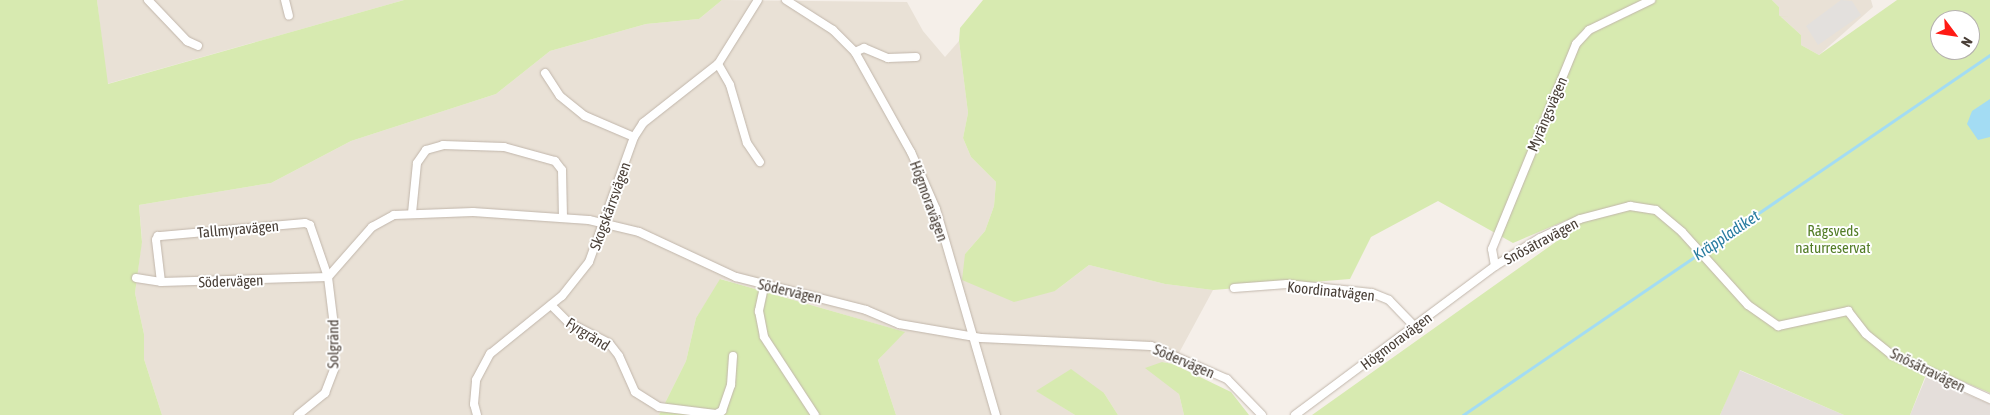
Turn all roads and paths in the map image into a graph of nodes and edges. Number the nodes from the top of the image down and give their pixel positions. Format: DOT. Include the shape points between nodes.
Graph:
graph roads {
  1 [pos="148,0"];
  2 [pos="285,0"];
  3 [pos="758,0"];
  4 [pos="786,0"];
  5 [pos="1651,0"];
  6 [pos="289,16"];
  7 [pos="198,46"];
  8 [pos="855,52"];
  9 [pos="916,57"];
  10 [pos="718,64"];
  11 [pos="545,73"];
  12 [pos="634,137"];
  13 [pos="760,162"];
  14 [pos="412,213"];
  15 [pos="562,217"];
  16 [pos="604,224"];
  17 [pos="1495,266"];
  18 [pos="328,277"];
  19 [pos="136,278"];
  20 [pos="161,282"];
  21 [pos="764,287"];
  22 [pos="1234,288"];
  23 [pos="551,305"];
  24 [pos="1416,327"];
  25 [pos="970,335"];
  26 [pos="733,356"];
  27 [pos="1990,399"];
  28 [pos="298,415"];
  29 [pos="477,415"];
  30 [pos="815,415"];
  31 [pos="996,415"];
  32 [pos="1262,415"];
  33 [pos="1295,415"];
  1 -- 7 [label="street" via="187,41"];
  2 -- 6 [label="street"];
  3 -- 10 [label="street, Skogskärrsvägen"];
  4 -- 8 [label="street, Högmoravägen" via="833,30"];
  5 -- 17 [label="street, Myrängsvägen" via="1589,30 1576,44 1492,249"];
  8 -- 9 [label="street" via="864,48 888,58"];
  8 -- 25 [label="street, Högmoravägen" via="925,180"];
  10 -- 12 [label="street, Skogskärrsvägen" via="650,117"];
  10 -- 13 [label="street" via="730,84 747,142"];
  11 -- 12 [label="street" via="560,96 585,116"];
  12 -- 16 [label="street, Skogskärrsvägen"];
  14 -- 15 [label="street, Södervägen"];
  14 -- 15 [label="street" via="417,163 426,150 443,145 504,147 555,161 562,170"];
  14 -- 18 [label="street, Södervägen" via="394,215 372,228"];
  15 -- 16 [label="street, Södervägen"];
  16 -- 21 [label="street, Södervägen" via="659,240 728,274"];
  16 -- 23 [label="street, Skogskärrsvägen" via="581,275"];
  17 -- 24 [label="street, Högmoravägen"];
  17 -- 27 [label="street, Snösätravägen" via="1540,238 1580,219 1630,206 1656,210 1748,305 1778,326 1848,311 1866,334 1891,354"];
  18 -- 20 [label="street, Södervägen"];
  18 -- 20 [label="street, Tallmyravägen" via="310,225 306,223 158,236"];
  18 -- 28 [label="street, Solgränd" via="334,369 325,393"];
  19 -- 20 [label="street, Södervägen"];
  21 -- 25 [label="street, Södervägen" via="866,310 899,324"];
  21 -- 30 [label="street" via="759,311 764,337"];
  22 -- 24 [label="street, Koordinatvägen" via="1287,284 1372,293 1389,300"];
  23 -- 26 [label="street, Fyrgränd" via="568,322 609,343 636,392 659,407 716,414 722,411 731,384"];
  23 -- 29 [label="street, Skogskärrsvägen" via="490,354 476,380 474,404"];
  24 -- 33 [label="street, Högmoravägen"];
  25 -- 31 [label="street, Högmoravägen"];
  25 -- 32 [label="street, Södervägen" via="1151,346 1226,379"];
}
